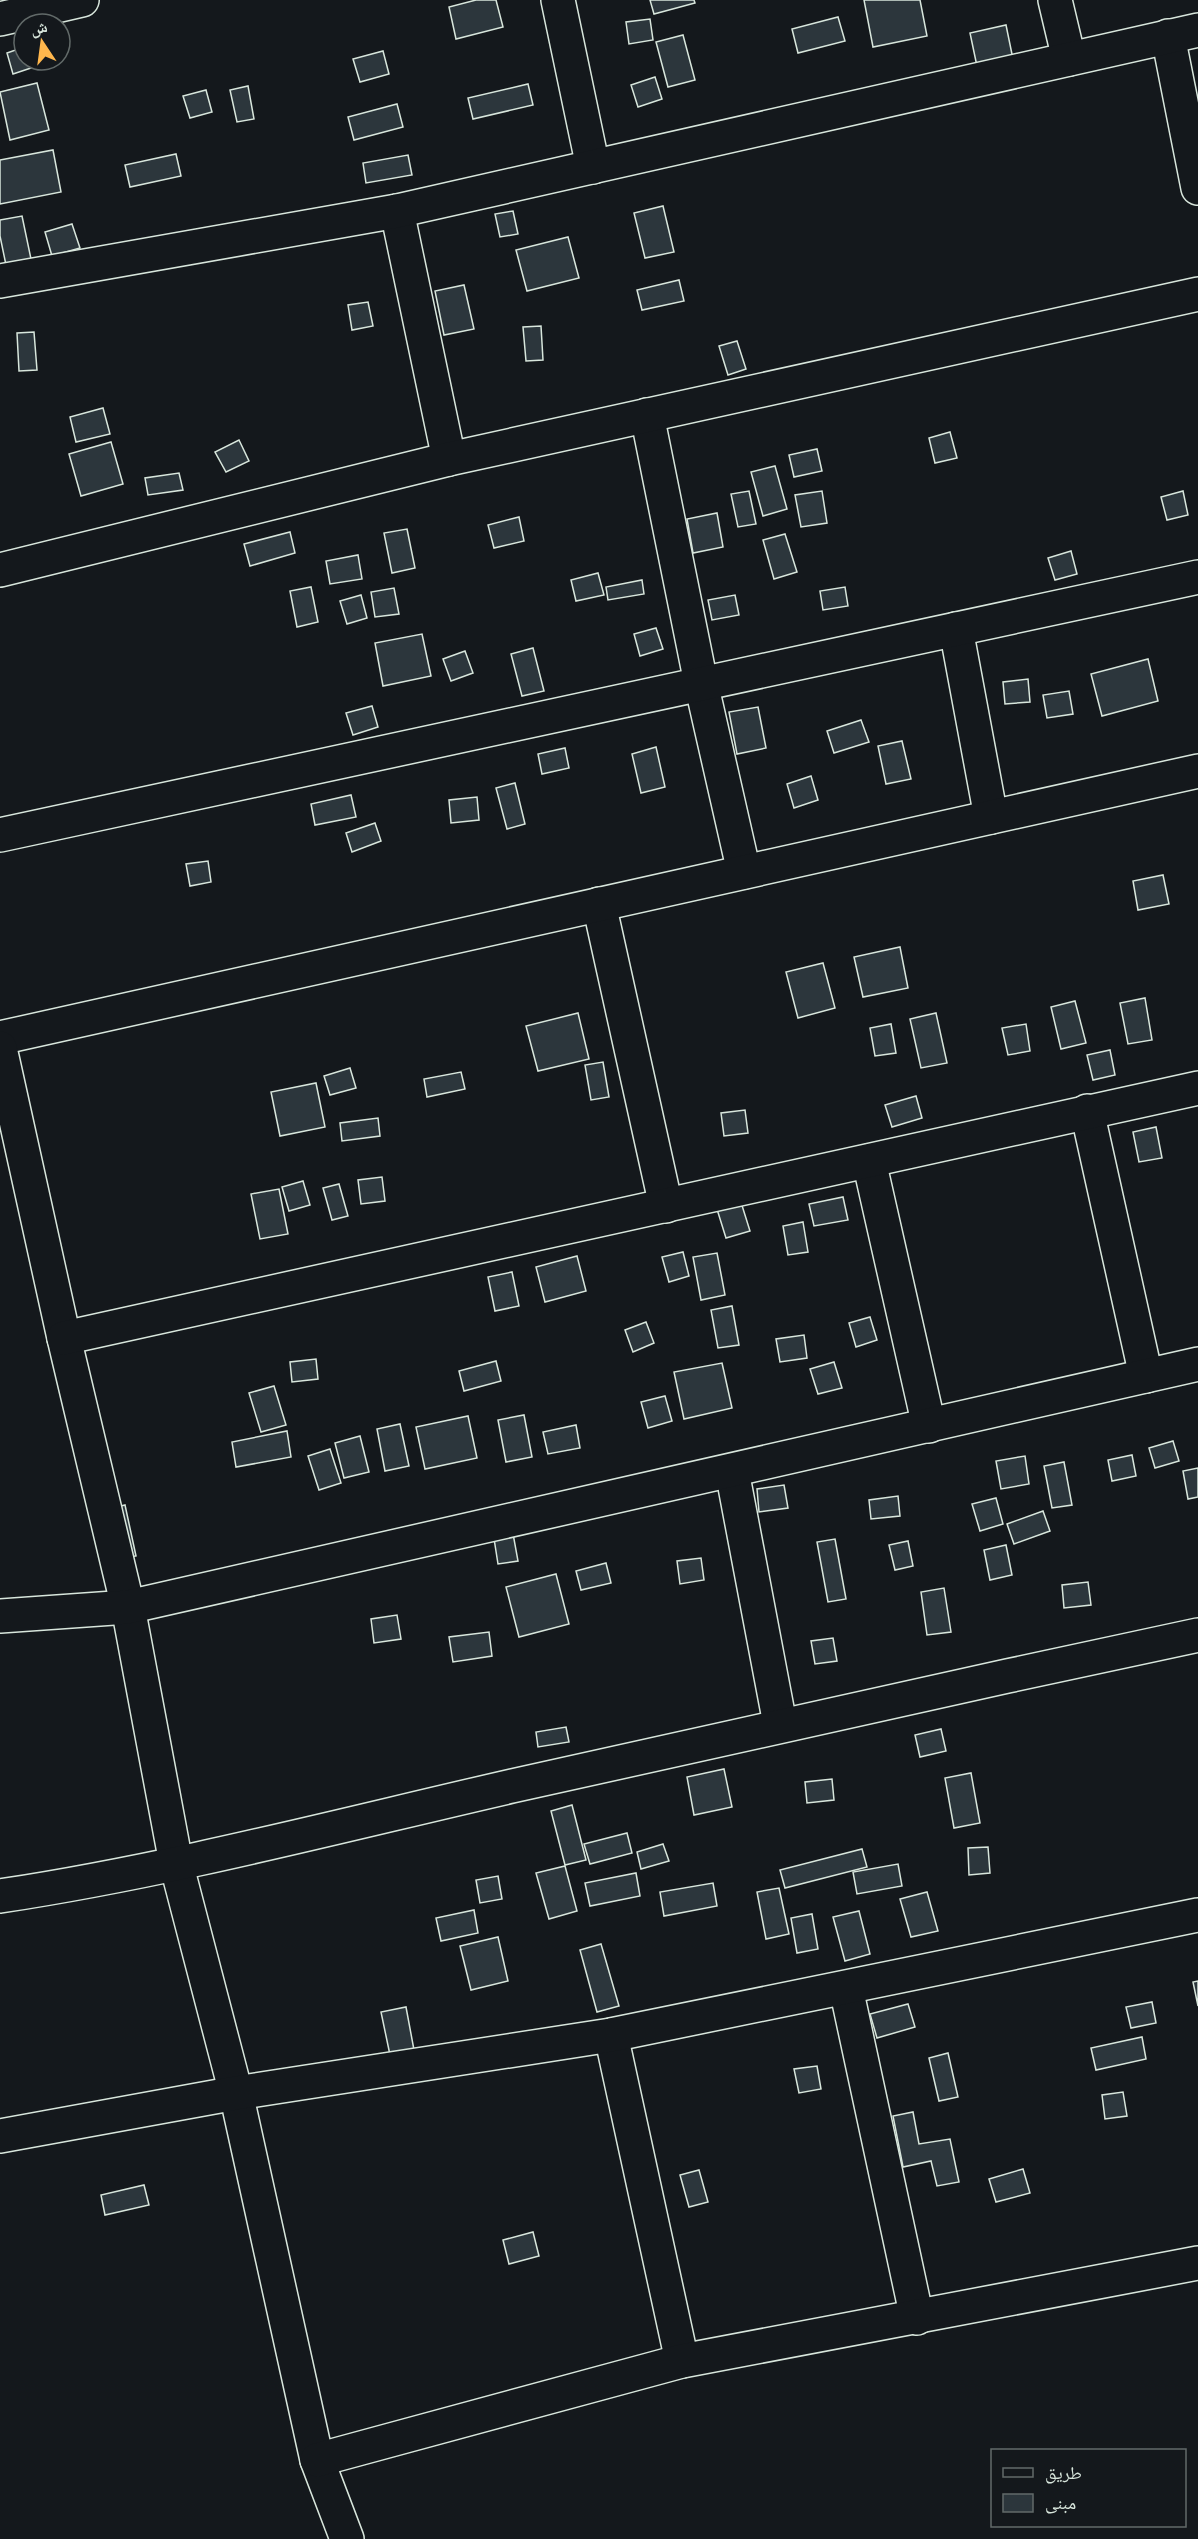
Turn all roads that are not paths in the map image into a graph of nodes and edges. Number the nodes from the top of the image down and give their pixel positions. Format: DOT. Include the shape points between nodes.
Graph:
graph roads {
  1 [pos="558,0"];
  2 [pos="1055,0"];
  3 [pos="71,1"];
  4 [pos="0,19"];
  5 [pos="1183,33"];
  6 [pos="1069,58"];
  7 [pos="593,166"];
  8 [pos="1198,188"];
  9 [pos="397,211"];
  10 [pos="0,281"];
  11 [pos="1198,294"];
  12 [pos="647,415"];
  13 [pos="449,459"];
  14 [pos="0,570"];
  15 [pos="1198,577"];
  16 [pos="956,629"];
  17 [pos="701,683"];
  18 [pos="1198,771"];
  19 [pos="991,817"];
  20 [pos="0,836"];
  21 [pos="744,872"];
  22 [pos="599,904"];
  23 [pos="0,1038"];
  24 [pos="0,1048"];
  25 [pos="1198,1088"];
  26 [pos="1087,1111"];
  27 [pos="869,1161"];
  28 [pos="666,1206"];
  29 [pos="64,1338"];
  30 [pos="1198,1364"];
  31 [pos="1146,1376"];
  32 [pos="929,1426"];
  33 [pos="732,1471"];
  34 [pos="128,1607"];
  35 [pos="0,1616"];
  36 [pos="1198,1635"];
  37 [pos="780,1724"];
  38 [pos="176,1863"];
  39 [pos="0,1896"];
  40 [pos="1198,1915"];
  41 [pos="846,1988"];
  42 [pos="611,2035"];
  43 [pos="236,2093"];
  44 [pos="0,2136"];
  45 [pos="1198,2264"];
  46 [pos="917,2318"];
  47 [pos="682,2361"];
  48 [pos="317,2460"];
  49 [pos="347,2539"];
  1 -- 7 [label="street"];
  2 -- 6 [label="street"];
  3 -- 4 [label="street"];
  5 -- 6 [label="street"];
  5 -- 8 [label="street"];
  6 -- 7 [label="street"];
  7 -- 9 [label="street"];
  9 -- 10 [label="street"];
  9 -- 13 [label="street"];
  11 -- 12 [label="street"];
  12 -- 13 [label="street"];
  12 -- 17 [label="street"];
  13 -- 14 [label="street"];
  15 -- 16 [label="street"];
  16 -- 17 [label="street"];
  16 -- 19 [label="street"];
  17 -- 20 [label="street"];
  17 -- 21 [label="street"];
  18 -- 19 [label="street"];
  19 -- 21 [label="street"];
  21 -- 22 [label="street"];
  22 -- 23 [label="street"];
  22 -- 28 [label="street"];
  24 -- 29 [label="street"];
  25 -- 26 [label="street"];
  26 -- 27 [label="street"];
  26 -- 31 [label="street"];
  27 -- 28 [label="street"];
  27 -- 32 [label="street"];
  28 -- 29 [label="street"];
  29 -- 34 [label="street"];
  30 -- 31 [label="street"];
  31 -- 32 [label="street"];
  32 -- 33 [label="street"];
  33 -- 34 [label="street"];
  33 -- 37 [label="street"];
  34 -- 35 [label="street"];
  34 -- 38 [label="street"];
  36 -- 37 [label="street"];
  37 -- 38 [label="street"];
  38 -- 39 [label="street"];
  38 -- 43 [label="street"];
  40 -- 41 [label="street"];
  41 -- 42 [label="street"];
  41 -- 46 [label="street"];
  42 -- 43 [label="street"];
  42 -- 47 [label="street"];
  43 -- 44 [label="street"];
  43 -- 48 [label="street"];
  45 -- 46 [label="street"];
  46 -- 47 [label="street"];
  47 -- 48 [label="street"];
  48 -- 49 [label="street"];
}
